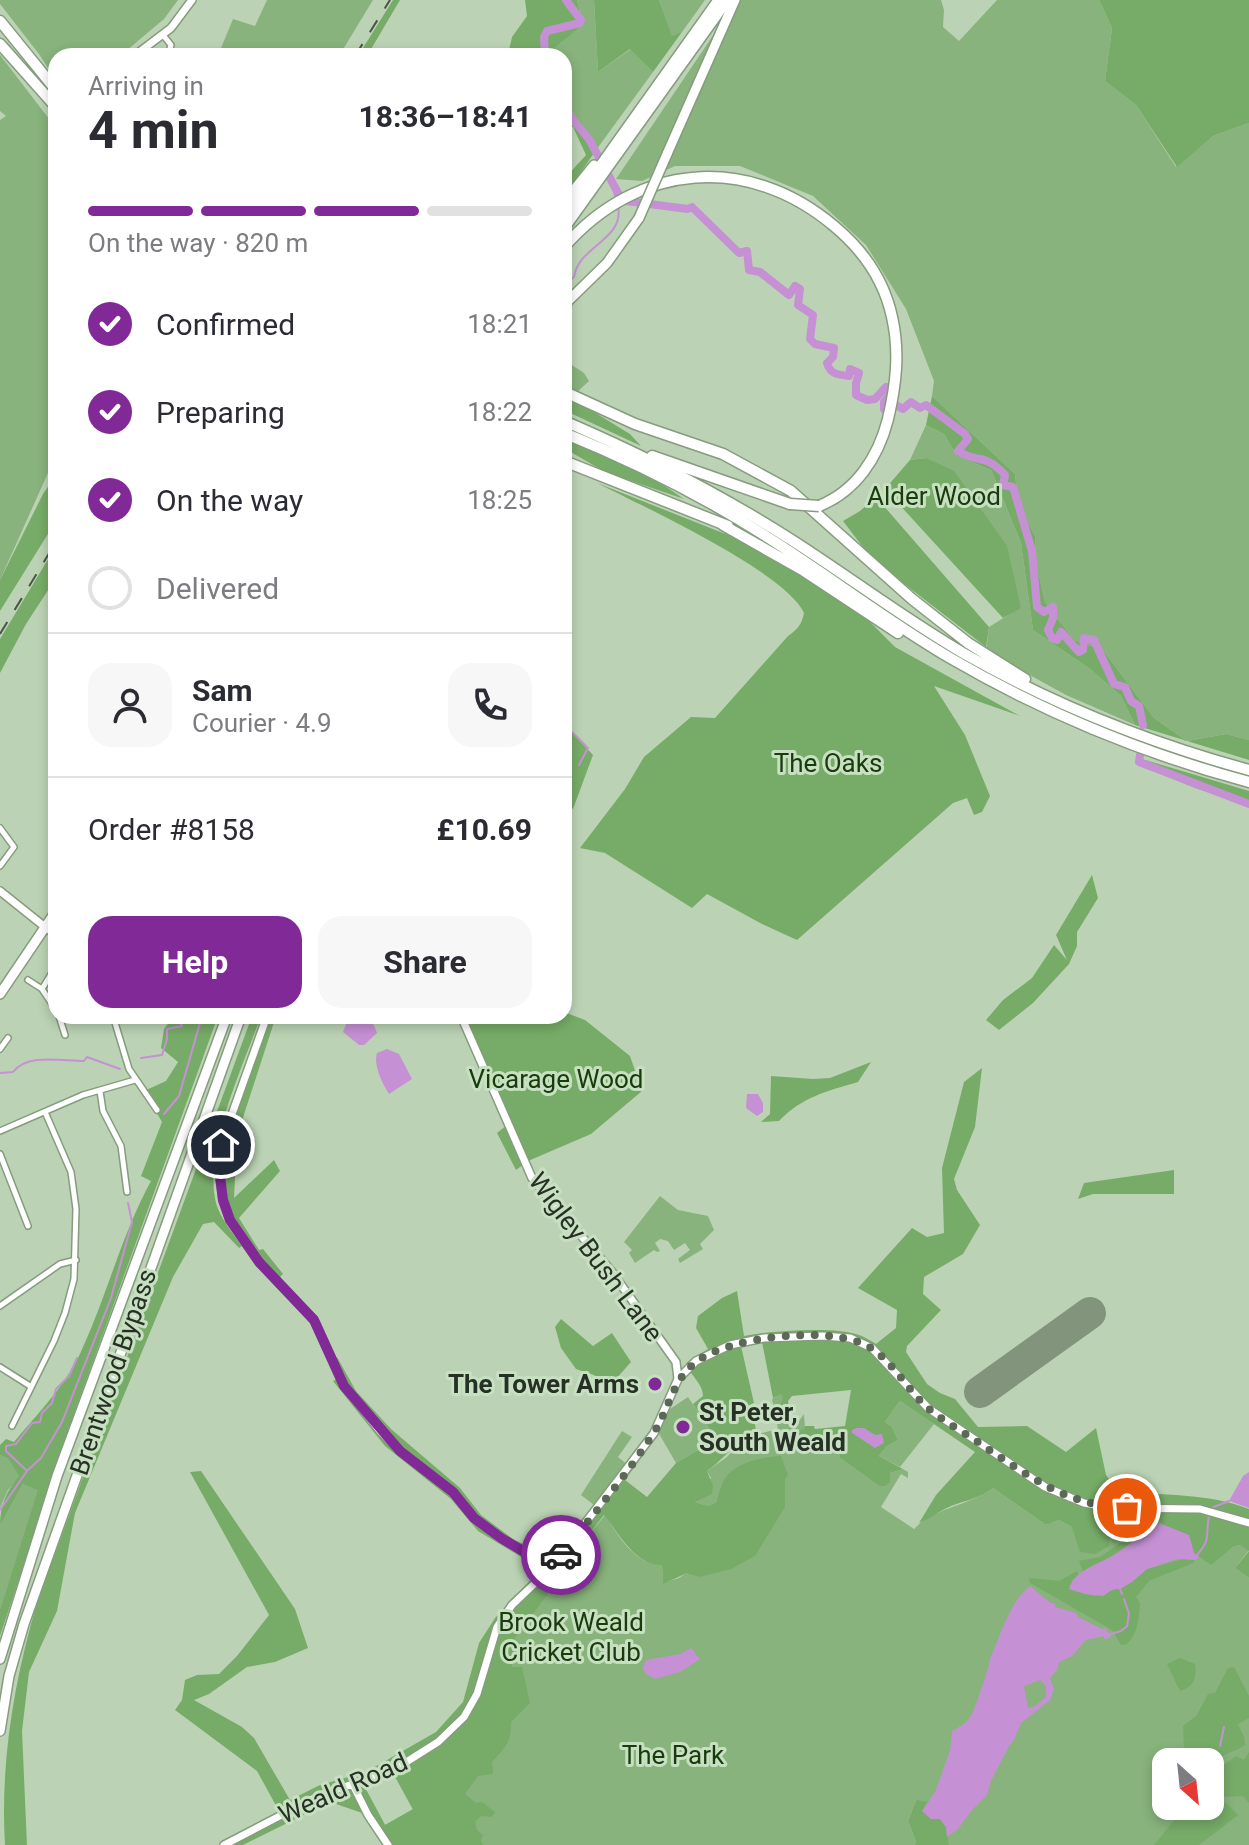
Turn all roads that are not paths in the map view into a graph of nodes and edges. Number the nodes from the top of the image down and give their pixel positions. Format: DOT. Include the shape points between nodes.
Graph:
graph roads {
  1 [pos="192,0"];
  2 [pos="718,0"];
  3 [pos="728,0"];
  4 [pos="735,0"];
  5 [pos="0,21"];
  6 [pos="163,35"];
  7 [pos="0,44"];
  8 [pos="145,48"];
  9 [pos="170,48"];
  10 [pos="8,54"];
  11 [pos="48,80"];
  12 [pos="48,98"];
  13 [pos="48,107"];
  14 [pos="607,158"];
  15 [pos="599,169"];
  16 [pos="572,194"];
  17 [pos="572,205"];
  18 [pos="572,215"];
  19 [pos="572,239"];
  20 [pos="572,297"];
  21 [pos="572,394"];
  22 [pos="572,425"];
  23 [pos="572,437"];
  24 [pos="642,457"];
  25 [pos="572,462"];
  26 [pos="723,525"];
  27 [pos="832,580"];
  28 [pos="1044,700"];
  29 [pos="1249,770"];
  30 [pos="1249,782"];
  31 [pos="0,828"];
  32 [pos="0,866"];
  33 [pos="0,891"];
  34 [pos="48,923"];
  35 [pos="45,927"];
  36 [pos="48,930"];
  37 [pos="48,979"];
  38 [pos="28,980"];
  39 [pos="42,989"];
  40 [pos="0,994"];
  41 [pos="48,998"];
  42 [pos="62,1024"];
  43 [pos="115,1024"];
  44 [pos="224,1024"];
  45 [pos="238,1024"];
  46 [pos="264,1024"];
  47 [pos="465,1024"];
  48 [pos="65,1035"];
  49 [pos="8,1038"];
  50 [pos="0,1049"];
  51 [pos="135,1080"];
  52 [pos="100,1091"];
  53 [pos="157,1110"];
  54 [pos="45,1112"];
  55 [pos="0,1131"];
  56 [pos="0,1154"];
  57 [pos="127,1192"];
  58 [pos="28,1226"];
  59 [pos="76,1260"];
  60 [pos="0,1306"];
  61 [pos="677,1365"];
  62 [pos="691,1366"];
  63 [pos="0,1367"];
  64 [pos="678,1379"];
  65 [pos="30,1386"];
  66 [pos="12,1426"];
  67 [pos="1249,1523"];
  68 [pos="551,1568"];
  69 [pos="0,1659"];
  70 [pos="0,1731"];
  71 [pos="353,1785"];
  72 [pos="224,1845"];
  73 [pos="388,1845"];
  1 -- 6 [label="street"];
  2 -- 14 [label="main road"];
  3 -- 14 [label="main road"];
  4 -- 20 [label="main road, bridge" via="639,218 607,263"];
  5 -- 11 [label="highway"];
  6 -- 8 [label="street"];
  6 -- 9 [label="street"];
  7 -- 10 [label="highway"];
  10 -- 12 [label="highway"];
  10 -- 13 [label="highway"];
  14 -- 15 [label="main road"];
  15 -- 16 [label="main road"];
  15 -- 17 [label="main road"];
  15 -- 18 [label="main road"];
  19 -- 24 [label="highway, bridge" via="609,207 644,188 680,179 731,178 791,196 839,230 869,262 892,316 897,355 885,430 872,461 833,500 819,506 790,504 654,456"];
  21 -- 28 [label="highway" via="635,424 723,454 791,491 912,599 968,643 1033,683"];
  22 -- 24 [label="highway"];
  23 -- 27 [label="highway" via="705,500"];
  24 -- 28 [label="highway" via="752,515"];
  25 -- 26 [label="highway"];
  26 -- 27 [label="highway"];
  26 -- 28 [label="highway" via="951,665 1012,697"];
  27 -- 28 [label="highway" via="931,646"];
  28 -- 29 [label="highway"];
  28 -- 30 [label="highway" via="1151,752"];
  31 -- 32 [label="street" via="14,847"];
  33 -- 35 [label="street"];
  34 -- 35 [label="main road"];
  35 -- 36 [label="street"];
  35 -- 40 [label="main road"];
  37 -- 39 [label="street"];
  38 -- 39 [label="street"];
  39 -- 41 [label="street"];
  42 -- 48 [label="street"];
  43 -- 51 [label="street"];
  44 -- 69 [label="main road, Brentwood Bypass" via="57,1476"];
  45 -- 70 [label="main road, Brentwood Bypass" via="24,1624"];
  46 -- 68 [label="street" via="221,1145 219,1169 230,1220 259,1262 314,1320 344,1386 380,1431 453,1492 474,1518"];
  47 -- 61 [label="street, Wigley Bush Lane" via="532,1178 612,1272"];
  49 -- 50 [label="street"];
  51 -- 52 [label="street"];
  51 -- 53 [label="street"];
  52 -- 54 [label="street"];
  52 -- 57 [label="street" via="103,1111 121,1146"];
  54 -- 55 [label="street"];
  54 -- 59 [label="street" via="71,1172"];
  56 -- 58 [label="street"];
  59 -- 60 [label="street" via="60,1264"];
  59 -- 65 [label="street" via="65,1313"];
  61 -- 62 [label="street, Wigley Bush Lane"];
  61 -- 64 [label="street, Wigley Bush Lane"];
  62 -- 64 [label="street, Weald Road"];
  62 -- 67 [label="street, Weald Road" via="753,1339 850,1338 872,1348 928,1408 1045,1487 1084,1503 1200,1509"];
  63 -- 65 [label="street"];
  64 -- 68 [label="street, Weald Road" via="654,1433"];
  65 -- 66 [label="street"];
  68 -- 71 [label="street, Weald Road" via="497,1627 477,1694 464,1717 408,1761"];
  71 -- 72 [label="street, Weald Road" via="320,1795"];
  71 -- 73 [label="street"];
}
